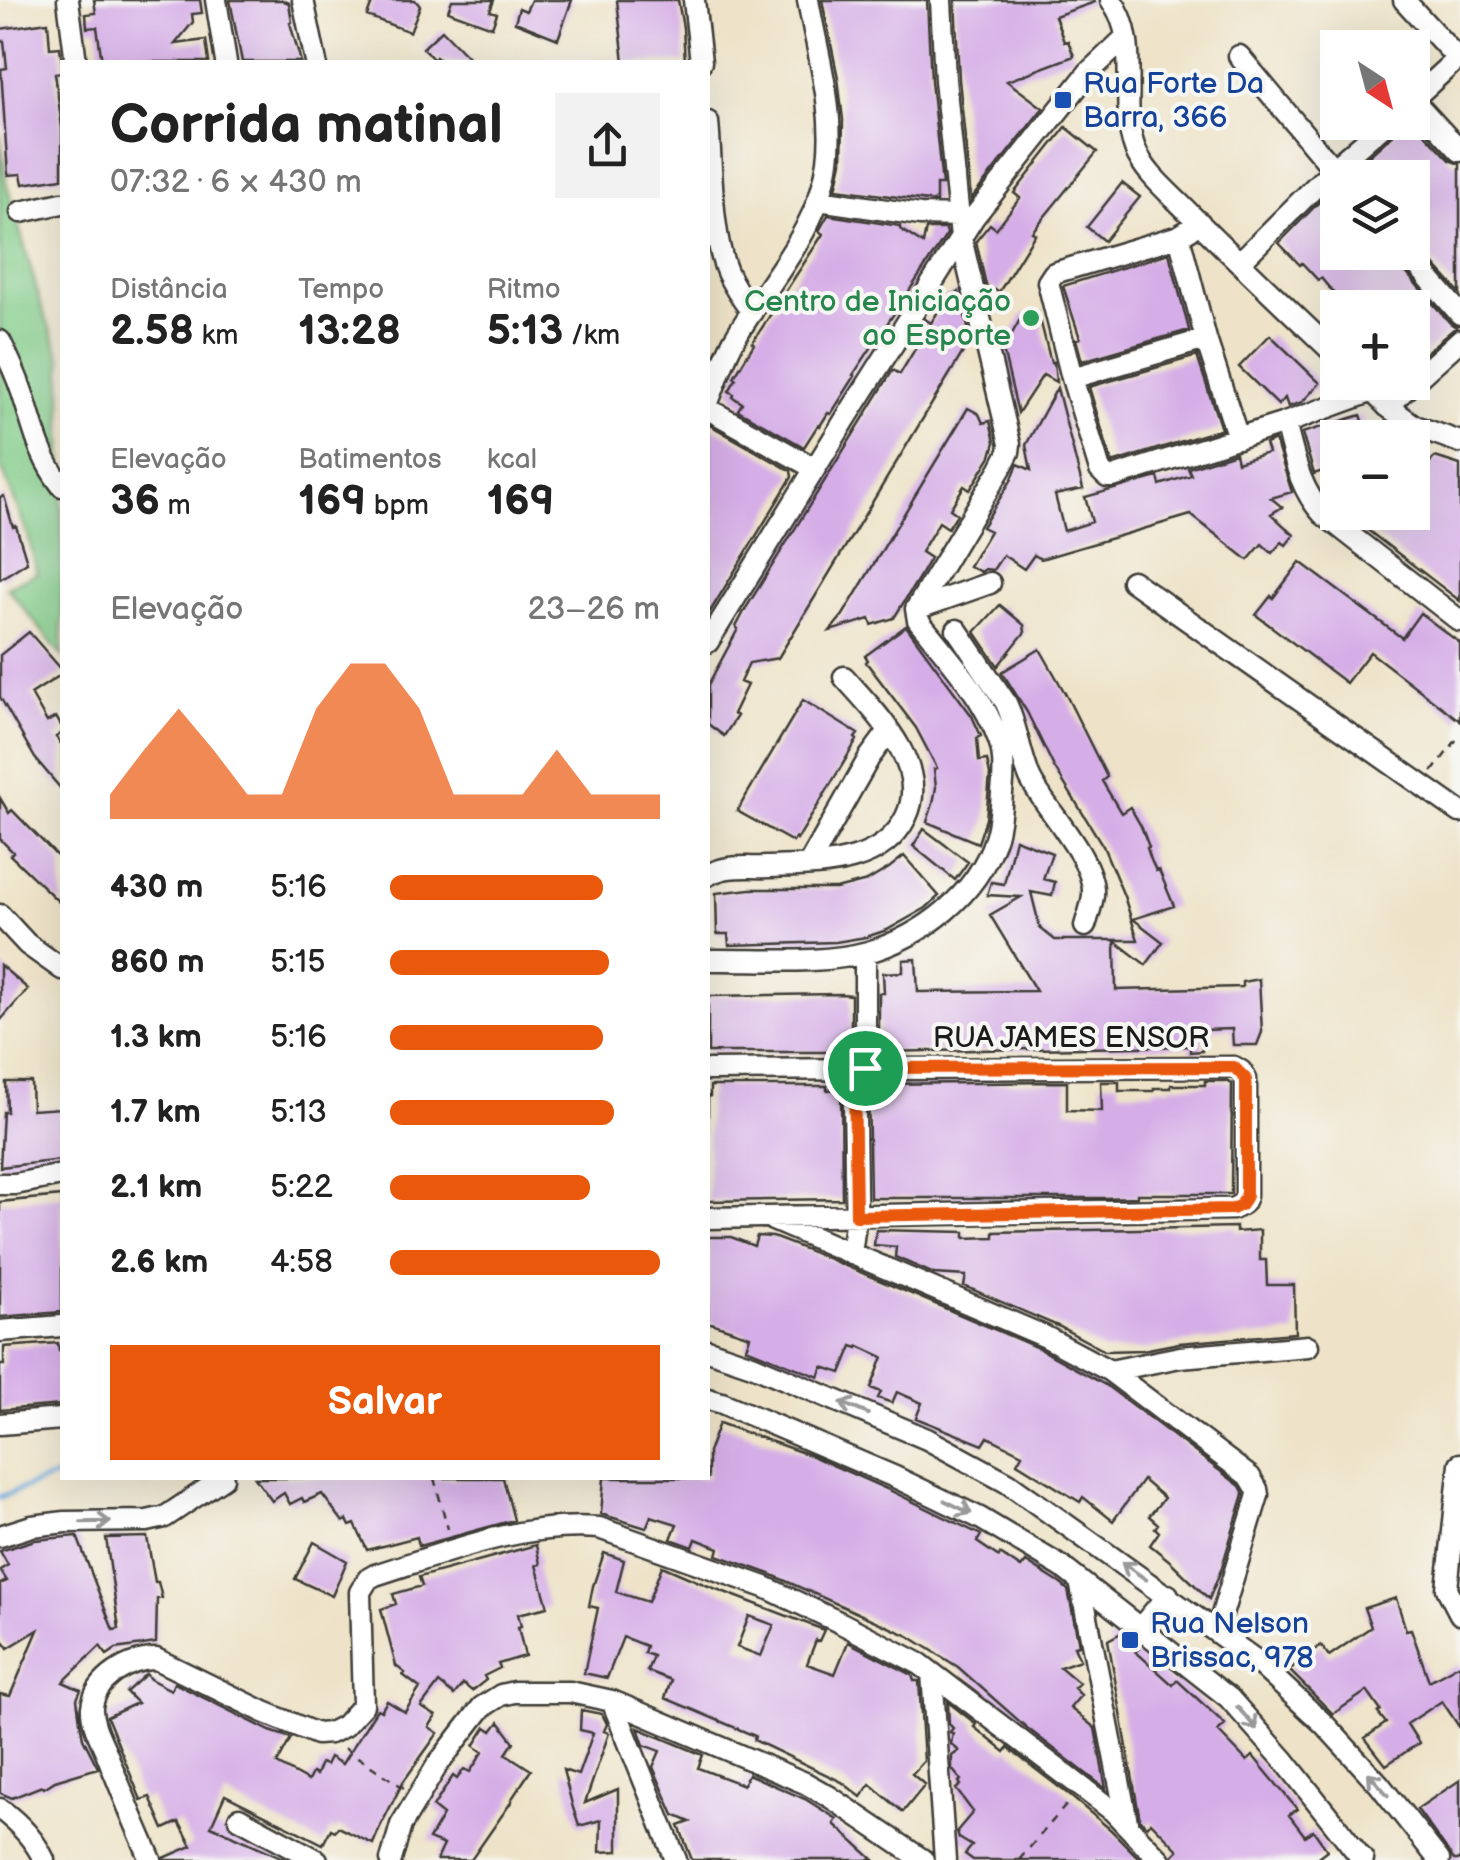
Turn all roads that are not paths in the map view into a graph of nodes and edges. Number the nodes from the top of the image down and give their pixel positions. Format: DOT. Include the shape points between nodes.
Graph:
graph roads {
  1 [pos="68,0"];
  2 [pos="216,0"];
  3 [pos="303,0"];
  4 [pos="694,0"];
  5 [pos="808,0"];
  6 [pos="941,0"];
  7 [pos="1110,0"];
  8 [pos="1404,0"];
  9 [pos="1126,37"];
  10 [pos="1239,56"];
  11 [pos="1458,57"];
  12 [pos="76,60"];
  13 [pos="226,60"];
  14 [pos="316,60"];
  15 [pos="700,60"];
  16 [pos="1430,84"];
  17 [pos="1430,118"];
  18 [pos="1368,140"];
  19 [pos="710,145"];
  20 [pos="1460,150"];
  21 [pos="1325,160"];
  22 [pos="1349,160"];
  23 [pos="1320,188"];
  24 [pos="819,200"];
  25 [pos="60,203"];
  26 [pos="21,212"];
  27 [pos="959,216"];
  28 [pos="1200,224"];
  29 [pos="1179,236"];
  30 [pos="960,238"];
  31 [pos="1240,262"];
  32 [pos="1422,270"];
  33 [pos="752,312"];
  34 [pos="1460,314"];
  35 [pos="1206,339"];
  36 [pos="0,340"];
  37 [pos="1320,340"];
  38 [pos="1460,340"];
  39 [pos="1430,358"];
  40 [pos="1072,378"];
  41 [pos="710,399"];
  42 [pos="1354,400"];
  43 [pos="1383,400"];
  44 [pos="710,407"];
  45 [pos="1285,424"];
  46 [pos="1238,438"];
  47 [pos="1460,442"];
  48 [pos="814,468"];
  49 [pos="60,483"];
  50 [pos="1132,580"];
  51 [pos="990,583"];
  52 [pos="916,609"];
  53 [pos="1460,621"];
  54 [pos="956,630"];
  55 [pos="710,639"];
  56 [pos="844,677"];
  57 [pos="889,730"];
  58 [pos="1031,779"];
  59 [pos="1003,786"];
  60 [pos="1460,812"];
  61 [pos="809,864"];
  62 [pos="710,873"];
  63 [pos="0,915"];
  64 [pos="1085,926"];
  65 [pos="865,952"];
  66 [pos="710,960"];
  67 [pos="60,968"];
  68 [pos="859,1068"];
  69 [pos="710,1070"];
  70 [pos="60,1174"];
  71 [pos="0,1184"];
  72 [pos="856,1216"];
  73 [pos="710,1218"];
  74 [pos="767,1218"];
  75 [pos="851,1254"];
  76 [pos="60,1326"];
  77 [pos="0,1331"];
  78 [pos="1308,1346"];
  79 [pos="710,1351"];
  80 [pos="1110,1371"];
  81 [pos="710,1400"];
  82 [pos="60,1419"];
  83 [pos="0,1424"];
  84 [pos="1460,1464"];
  85 [pos="220,1480"];
  86 [pos="0,1536"];
  87 [pos="1080,1581"];
  88 [pos="1453,1590"];
  89 [pos="1168,1595"];
  90 [pos="1460,1614"];
  91 [pos="1141,1627"];
  92 [pos="1217,1631"];
  93 [pos="932,1673"];
  94 [pos="612,1701"];
  95 [pos="0,1809"];
  96 [pos="239,1818"];
  97 [pos="1126,1822"];
  98 [pos="44,1860"];
  99 [pos="151,1860"];
  100 [pos="318,1860"];
  101 [pos="391,1860"];
  102 [pos="676,1860"];
  103 [pos="924,1860"];
  104 [pos="945,1860"];
  105 [pos="1160,1860"];
  106 [pos="1363,1860"];
  107 [pos="1439,1860"];
  1 -- 12 [label="street"];
  2 -- 13 [label="street"];
  3 -- 14 [label="street"];
  4 -- 15 [label="street"];
  5 -- 24 [label="street" via="828,110 828,162"];
  6 -- 27 [label="street"];
  7 -- 9 [label="street"];
  8 -- 11 [label="street"];
  9 -- 28 [label="street" via="1134,145 1148,170"];
  9 -- 30 [label="street" via="1089,72"];
  10 -- 21 [label="street"];
  11 -- 16 [label="street"];
  17 -- 20 [label="street"];
  18 -- 22 [label="street"];
  19 -- 33 [label="street" via="724,266"];
  23 -- 31 [label="street"];
  24 -- 27 [label="street"];
  24 -- 33 [label="street"];
  25 -- 26 [label="street"];
  27 -- 30 [label="street"];
  28 -- 29 [label="street"];
  28 -- 31 [label="street"];
  29 -- 35 [label="street"];
  29 -- 40 [label="street" via="1049,278"];
  30 -- 48 [label="street"];
  30 -- 52 [label="street" via="1010,452"];
  31 -- 37 [label="street"];
  32 -- 34 [label="street"];
  33 -- 41 [label="street" via="720,366"];
  35 -- 40 [label="street"];
  35 -- 46 [label="street"];
  36 -- 49 [label="street" via="36,442"];
  38 -- 39 [label="street"];
  40 -- 46 [label="street" via="1107,477"];
  42 -- 45 [label="street"];
  43 -- 47 [label="street" via="1420,429"];
  44 -- 48 [label="street"];
  45 -- 46 [label="street"];
  45 -- 53 [label="street" via="1313,503"];
  48 -- 55 [label="street"];
  50 -- 60 [label="street"];
  51 -- 52 [label="street"];
  52 -- 59 [label="street" via="993,724"];
  54 -- 58 [label="street" via="1006,703"];
  56 -- 57 [label="street"];
  57 -- 61 [label="street"];
  57 -- 61 [label="street" via="912,777 904,822 872,852"];
  58 -- 59 [label="street"];
  58 -- 64 [label="street" via="1092,883"];
  59 -- 65 [label="street" via="995,838 974,879 923,928"];
  61 -- 62 [label="street"];
  63 -- 67 [label="street"];
  65 -- 66 [label="street"];
  65 -- 68 [label="street"];
  68 -- 69 [label="street, RUA JAMES ENSOR"];
  68 -- 72 [label="street"];
  68 -- 72 [label="street, RUA JAMES ENSOR" via="1234,1067 1246,1079 1246,1196 1233,1209"];
  70 -- 71 [label="street"];
  72 -- 74 [label="street, RUA JAMES ENSOR"];
  72 -- 75 [label="street"];
  73 -- 74 [label="street, RUA JAMES ENSOR"];
  74 -- 75 [label="street"];
  75 -- 80 [label="street"];
  76 -- 77 [label="street"];
  78 -- 80 [label="street" via="1180,1357"];
  89 -- 79 [label="street, one-way" via="1008,1483 927,1439"];
  80 -- 92 [label="street" via="1258,1489"];
  81 -- 87 [label="street, one-way" via="980,1518"];
  82 -- 83 [label="street"];
  84 -- 88 [label="street"];
  86 -- 85 [label="street, one-way" via="65,1522 164,1517"];
  87 -- 91 [label="street"];
  87 -- 97 [label="street"];
  88 -- 90 [label="street"];
  89 -- 91 [label="street"];
  89 -- 92 [label="street"];
  91 -- 106 [label="street, one-way" via="1230,1698"];
  107 -- 92 [label="street, one-way" via="1324,1724"];
  93 -- 97 [label="street"];
  93 -- 99 [label="street" via="764,1587 599,1528 554,1527 493,1538 375,1575 363,1585 363,1705 330,1733 264,1712 156,1659 136,1660 114,1674 94,1699 93,1720"];
  93 -- 104 [label="street"];
  94 -- 101 [label="street" via="570,1692 514,1692 490,1700 438,1764 401,1825"];
  94 -- 102 [label="street"];
  94 -- 103 [label="street" via="805,1783"];
  95 -- 98 [label="street" via="30,1836"];
  96 -- 100 [label="street"];
  97 -- 105 [label="street"];
}
